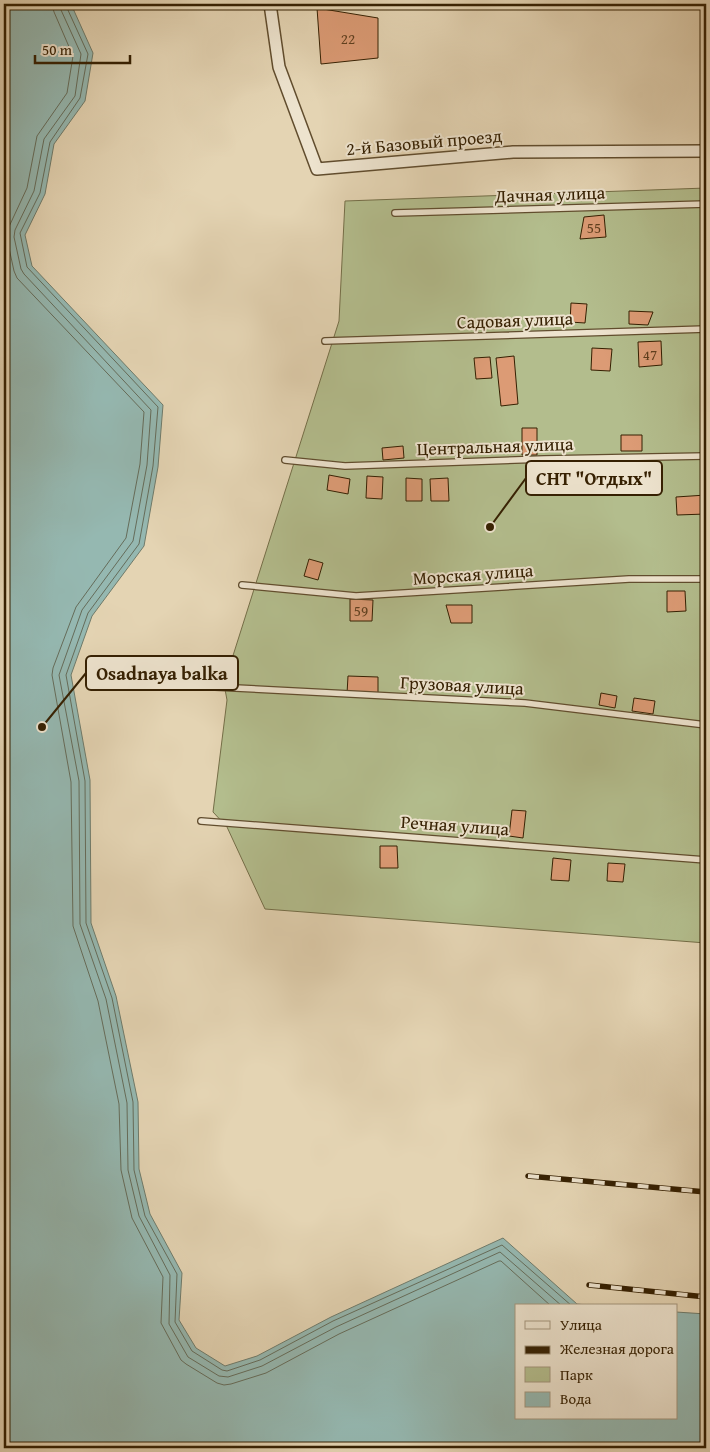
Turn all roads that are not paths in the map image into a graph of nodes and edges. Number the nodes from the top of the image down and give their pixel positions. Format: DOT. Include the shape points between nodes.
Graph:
graph roads {
  1 [pos="270,4"];
  2 [pos="706,151"];
  3 [pos="706,204"];
  4 [pos="395,213"];
  5 [pos="706,329"];
  6 [pos="325,341"];
  7 [pos="706,456"];
  8 [pos="285,460"];
  9 [pos="706,579"];
  10 [pos="242,584"];
  11 [pos="215,687"];
  12 [pos="706,725"];
  13 [pos="201,821"];
  14 [pos="706,860"];
  1 -- 2 [label="street, 2-й Базовый проезд" via="279,67 318,169 513,152"];
  3 -- 4 [label="lane, Дачная улица"];
  5 -- 6 [label="lane, Садовая улица"];
  7 -- 8 [label="lane, Центральная улица" via="344,466"];
  9 -- 10 [label="lane, Морская улица" via="629,579 356,596"];
  11 -- 12 [label="lane, Грузовая улица" via="525,704"];
  13 -- 14 [label="lane, Речная улица"];
}
